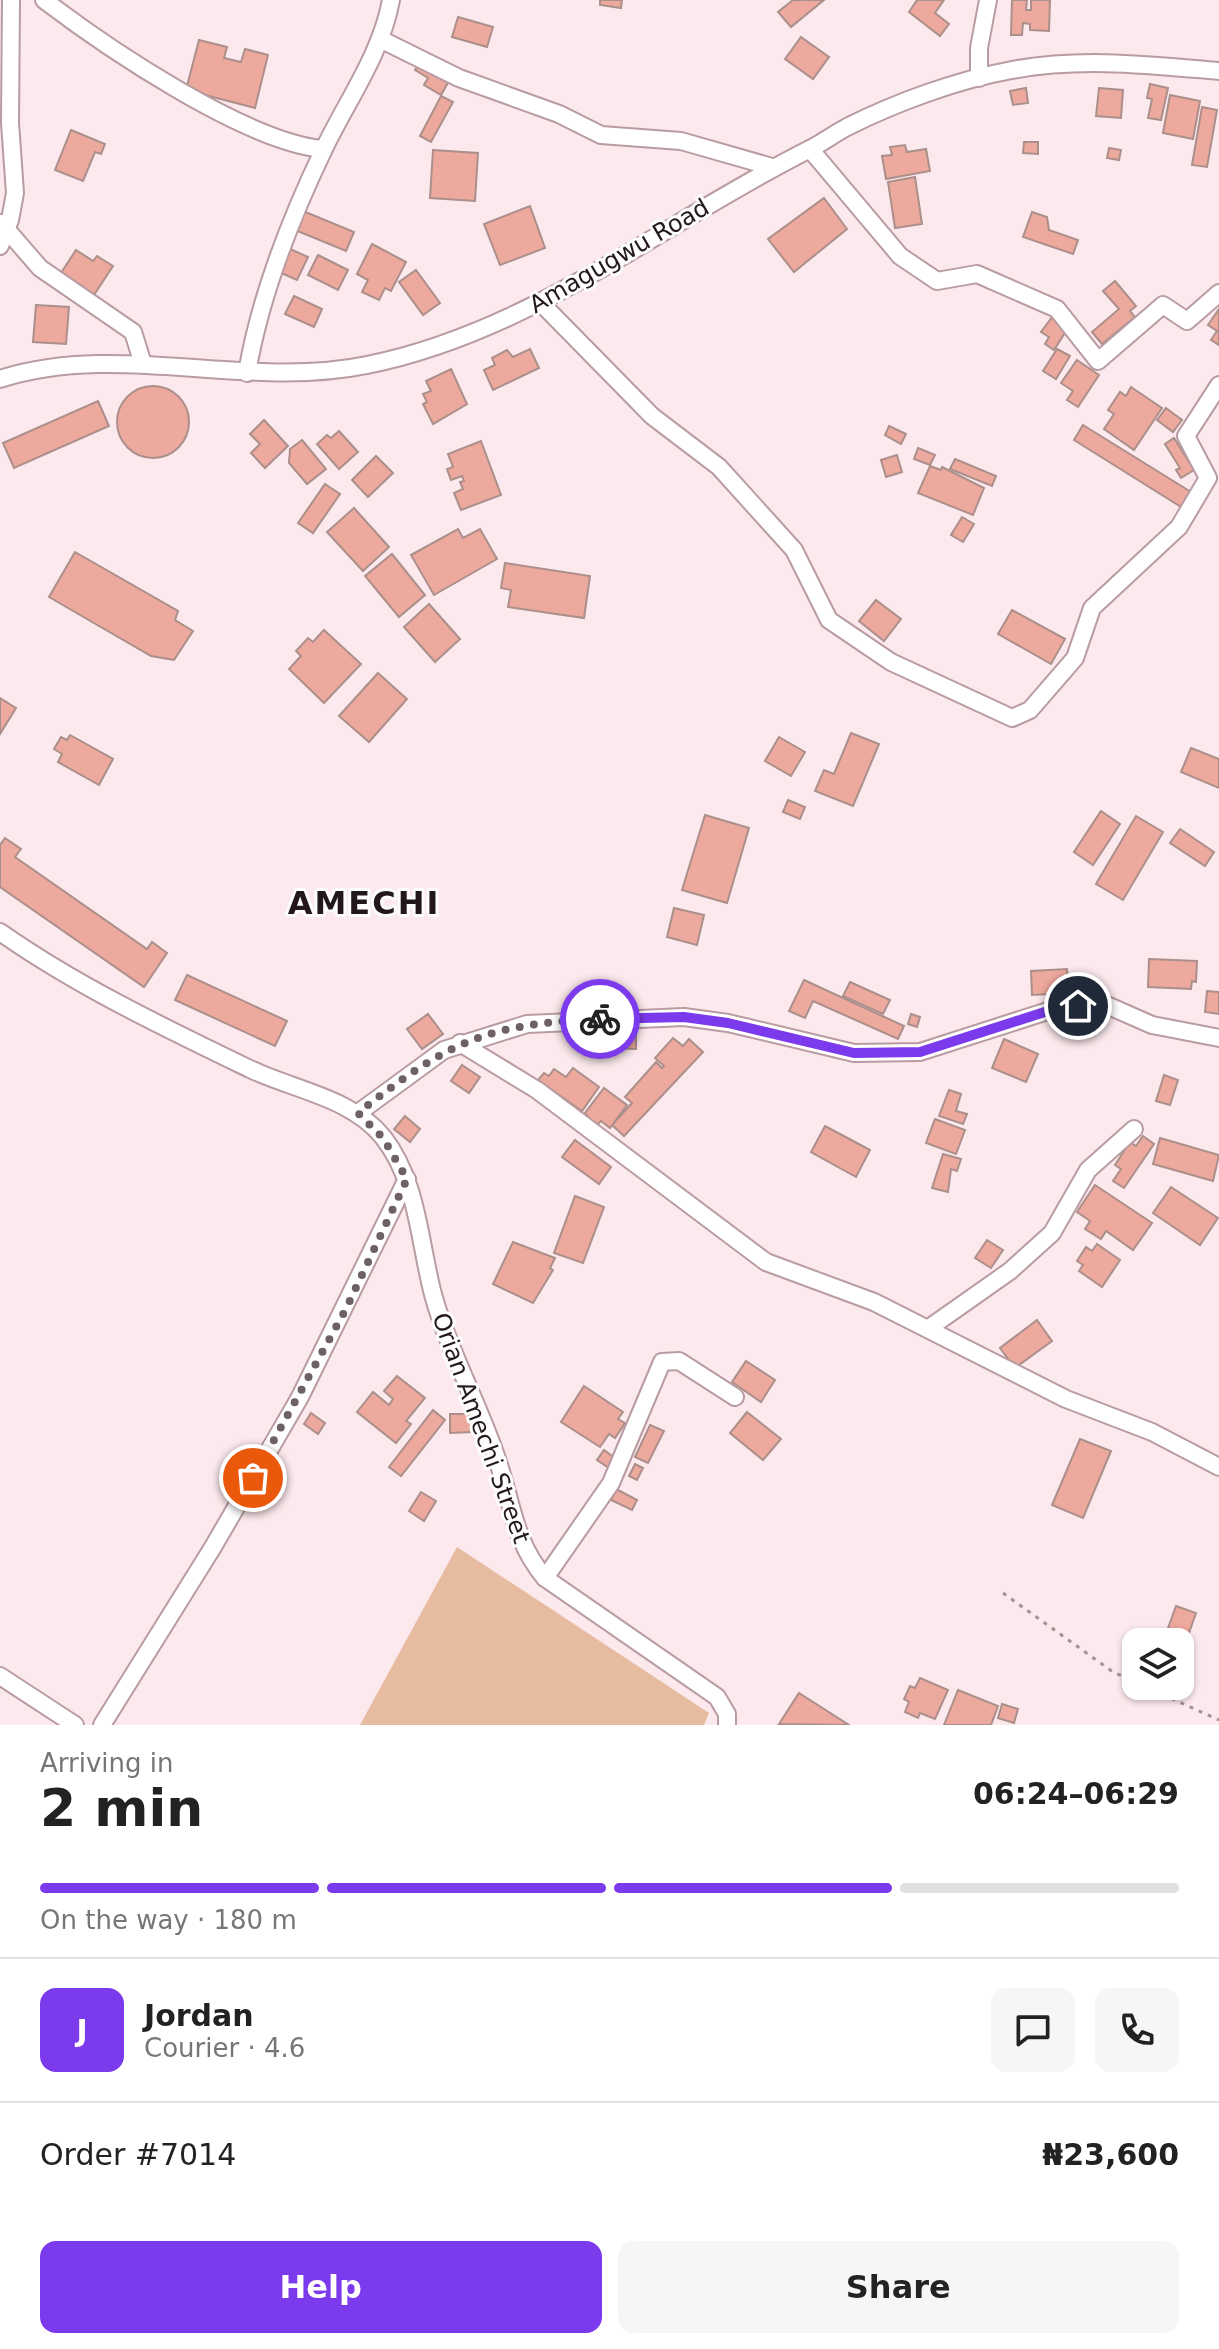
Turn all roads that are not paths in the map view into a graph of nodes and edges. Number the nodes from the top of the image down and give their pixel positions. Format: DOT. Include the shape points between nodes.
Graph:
graph roads {
  1 [pos="11,0"];
  2 [pos="44,0"];
  3 [pos="391,0"];
  4 [pos="988,0"];
  5 [pos="380,39"];
  6 [pos="1219,71"];
  7 [pos="979,78"];
  8 [pos="323,149"];
  9 [pos="810,149"];
  10 [pos="772,167"];
  11 [pos="2,233"];
  12 [pos="1219,293"];
  13 [pos="540,302"];
  14 [pos="143,364"];
  15 [pos="247,373"];
  16 [pos="1,376"];
  17 [pos="1219,385"];
  18 [pos="0,932"];
  19 [pos="1219,1038"];
  20 [pos="460,1043"];
  21 [pos="358,1113"];
  22 [pos="1134,1129"];
  23 [pos="407,1179"];
  24 [pos="929,1328"];
  25 [pos="735,1397"];
  26 [pos="1219,1467"];
  27 [pos="545,1578"];
  28 [pos="0,1676"];
  29 [pos="72,1724"];
  30 [pos="102,1725"];
  31 [pos="727,1725"];
  1 -- 11 [label="street" via="15,193"];
  2 -- 8 [label="street" via="200,101 285,142"];
  3 -- 5 [label="street"];
  4 -- 7 [label="street"];
  5 -- 8 [label="street"];
  5 -- 10 [label="street" via="459,78 601,135 681,141"];
  6 -- 7 [label="street, Amagugwu Road" via="1104,62"];
  7 -- 9 [label="street, Amagugwu Road" via="883,110"];
  8 -- 15 [label="street" via="270,282"];
  9 -- 10 [label="street, Amagugwu Road"];
  9 -- 12 [label="street" via="900,256 937,281 977,274 1057,309 1098,361 1163,305 1187,321"];
  10 -- 13 [label="street, Amagugwu Road"];
  11 -- 14 [label="street" via="40,268 127,326"];
  13 -- 15 [label="street, Amagugwu Road" via="454,340 367,365"];
  13 -- 17 [label="street" via="652,416 730,479 794,550 829,620 891,662 1012,718 1030,710 1075,658 1092,608 1179,527 1208,478 1186,436"];
  14 -- 15 [label="street, Amagugwu Road"];
  14 -- 16 [label="street, Amagugwu Road"];
  18 -- 21 [label="street, Orian Amechi Street" via="144,1016 254,1071"];
  19 -- 20 [label="street" via="1152,1025 1102,1003 1054,1009 920,1052 854,1053 684,1017 527,1024"];
  20 -- 21 [label="street" via="417,1066"];
  20 -- 24 [label="street" via="537,1090 759,1258"];
  21 -- 23 [label="street, Orian Amechi Street" via="383,1138"];
  22 -- 24 [label="street" via="1088,1170 1052,1233 1010,1271"];
  23 -- 27 [label="street, Orian Amechi Street" via="435,1299 498,1461 519,1541"];
  23 -- 30 [label="street" via="300,1397"];
  24 -- 26 [label="street" via="1066,1399 1152,1432"];
  25 -- 27 [label="street" via="679,1361 662,1362 611,1483"];
  27 -- 31 [label="street, Orian Amechi Street" via="717,1697"];
  28 -- 29 [label="street"];
}
